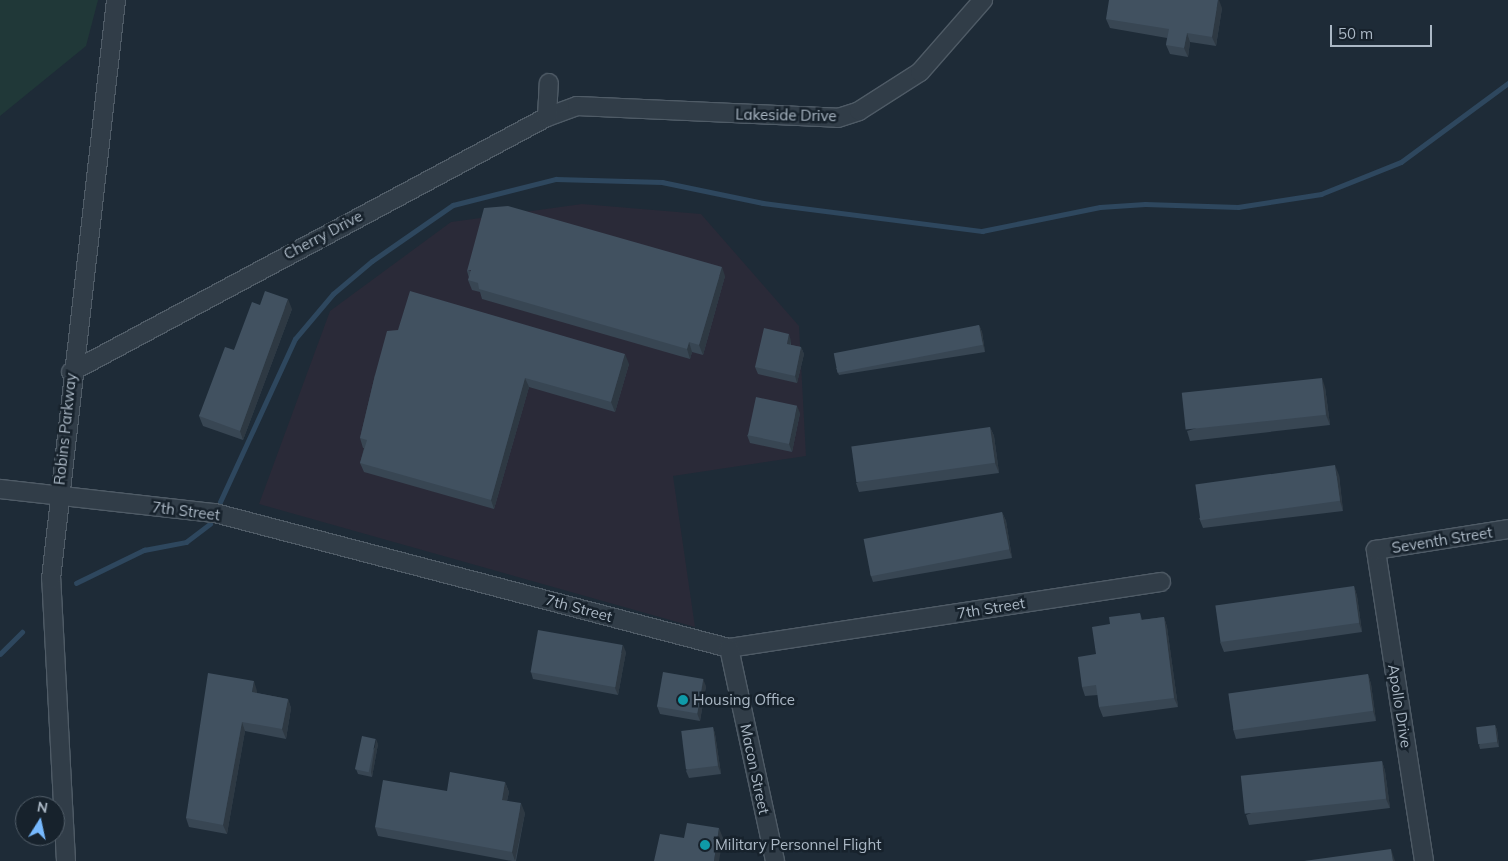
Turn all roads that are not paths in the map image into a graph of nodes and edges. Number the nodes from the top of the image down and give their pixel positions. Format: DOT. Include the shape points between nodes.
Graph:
graph roads {
  1 [pos="116,0"];
  2 [pos="983,0"];
  3 [pos="549,83"];
  4 [pos="547,117"];
  5 [pos="71,372"];
  6 [pos="0,489"];
  7 [pos="57,496"];
  8 [pos="1508,529"];
  9 [pos="1376,550"];
  10 [pos="1161,582"];
  11 [pos="729,648"];
  12 [pos="66,861"];
  13 [pos="775,861"];
  14 [pos="1424,861"];
  1 -- 5 [label="street, Robins Parkway"];
  2 -- 4 [label="street, Lakeside Drive" via="920,72 859,111 838,118 577,106"];
  3 -- 4 [label="street"];
  4 -- 5 [label="street, Cherry Drive"];
  5 -- 7 [label="street, Robins Parkway"];
  6 -- 7 [label="street, 7th Street"];
  7 -- 11 [label="street, 7th Street" via="233,517"];
  7 -- 12 [label="street, Robins Parkway" via="51,613"];
  8 -- 9 [label="street, Seventh Street"];
  9 -- 14 [label="street, Apollo Drive"];
  10 -- 11 [label="street, 7th Street"];
  11 -- 13 [label="street, Macon Street"];
}
